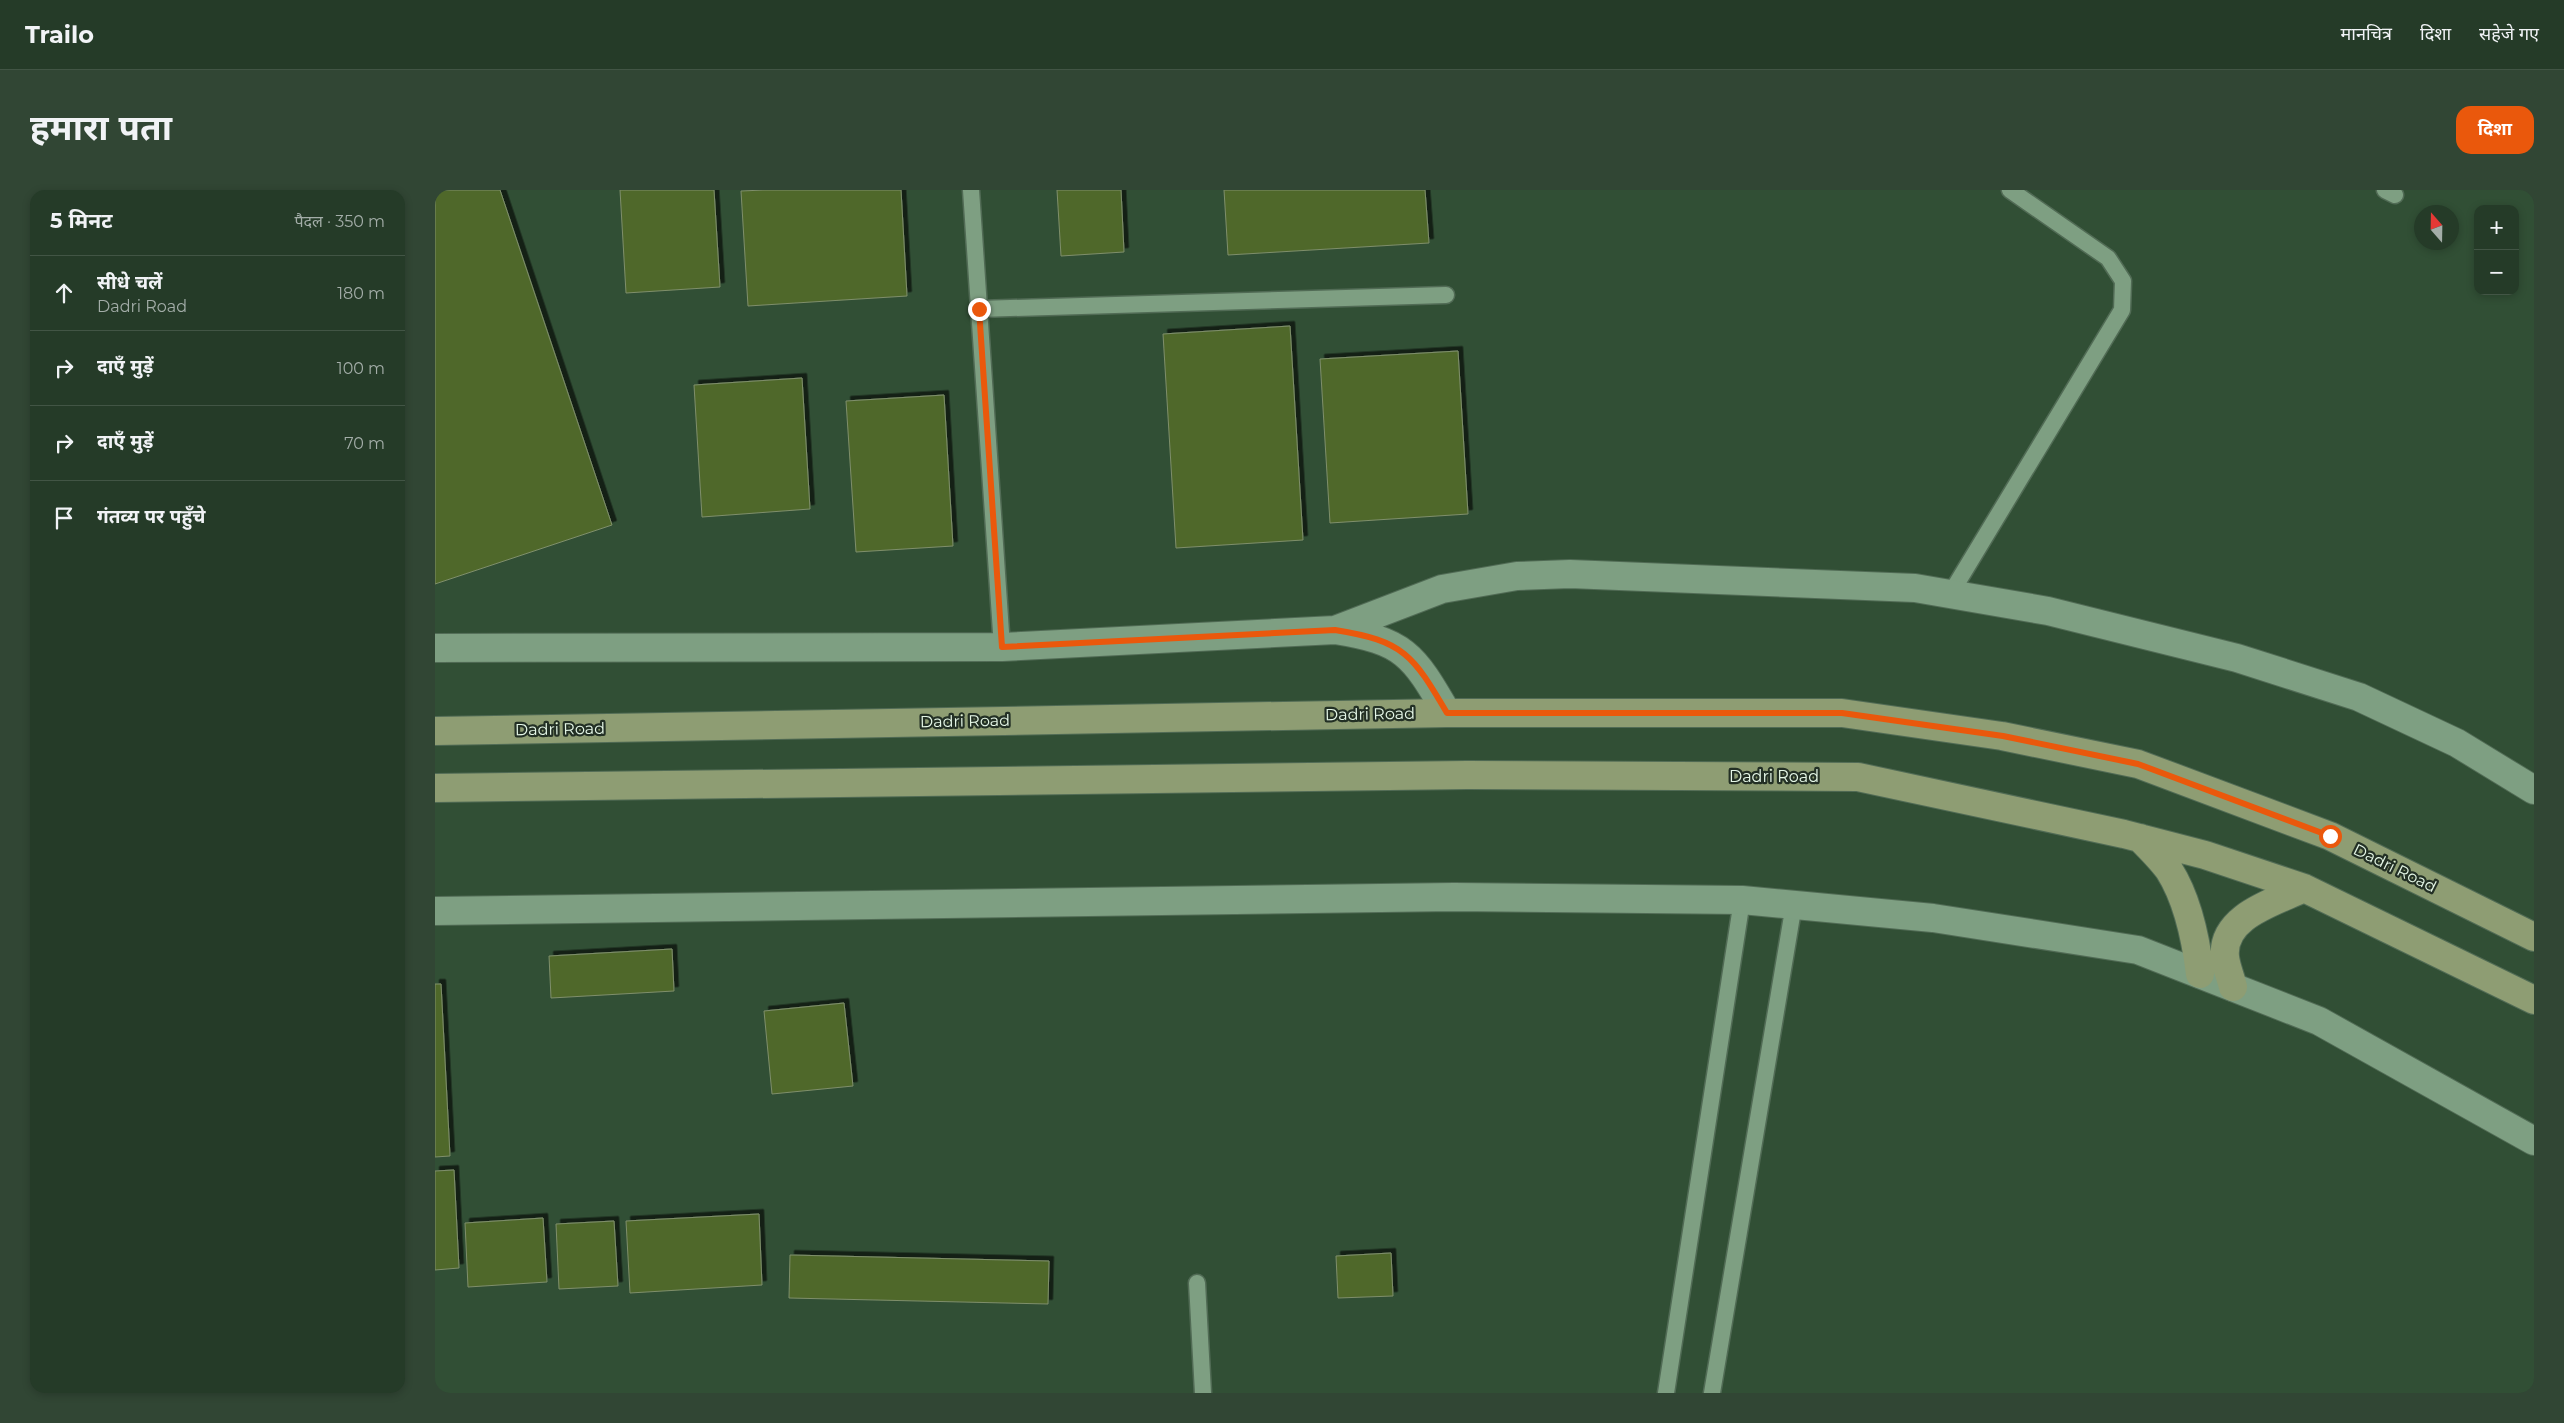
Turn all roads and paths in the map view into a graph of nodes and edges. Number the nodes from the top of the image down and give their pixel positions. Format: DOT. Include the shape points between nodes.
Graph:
graph roads {
  1 [pos="971,190"];
  2 [pos="2010,190"];
  3 [pos="1447,295"];
  4 [pos="979,309"];
  5 [pos="1951,593"];
  6 [pos="1335,630"];
  7 [pos="1002,647"];
  8 [pos="435,648"];
  9 [pos="1447,713"];
  10 [pos="435,731"];
  11 [pos="435,788"];
  12 [pos="2534,790"];
  13 [pos="2140,838"];
  14 [pos="2304,888"];
  15 [pos="1742,900"];
  16 [pos="1794,904"];
  17 [pos="435,911"];
  18 [pos="2534,936"];
  19 [pos="2200,974"];
  20 [pos="2233,987"];
  21 [pos="2534,1000"];
  22 [pos="2534,1141"];
  23 [pos="1197,1282"];
  24 [pos="1203,1393"];
  25 [pos="1665,1393"];
  26 [pos="1712,1393"];
  1 -- 4 [label="lane"];
  2 -- 5 [label="lane" via="2108,258 2123,281 2122,310"];
  3 -- 4 [label="lane"];
  4 -- 7 [label="lane"];
  5 -- 6 [label="street" via="1873,586 1579,574 1517,576 1442,589"];
  5 -- 12 [label="street" via="2048,611 2237,658 2359,696 2457,743"];
  6 -- 7 [label="street"];
  6 -- 9 [label="street" via="1367,635 1405,653"];
  7 -- 8 [label="street"];
  9 -- 10 [label="main road, Dadri Road"];
  9 -- 18 [label="main road, Dadri Road" via="1842,713 2003,736 2138,764 2330,836"];
  11 -- 13 [label="main road, Dadri Road" via="1467,775 1858,777"];
  13 -- 14 [label="main road, Dadri Road" via="2205,855"];
  13 -- 19 [label="main road" via="2175,880 2196,940"];
  14 -- 20 [label="main road" via="2259,909 2232,930 2225,957"];
  14 -- 21 [label="main road, Dadri Road"];
  15 -- 16 [label="street"];
  15 -- 17 [label="street" via="1454,898"];
  15 -- 25 [label="lane"];
  16 -- 19 [label="street" via="1933,918 2138,950"];
  16 -- 26 [label="lane"];
  19 -- 20 [label="street"];
  20 -- 22 [label="street" via="2319,1021"];
  23 -- 24 [label="lane"];
}
